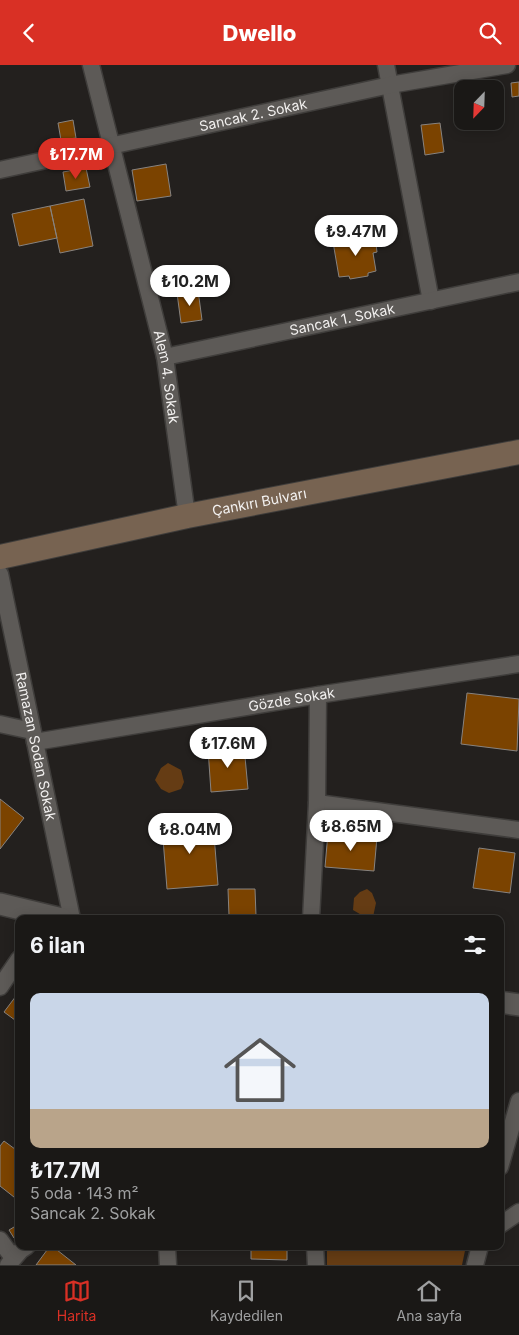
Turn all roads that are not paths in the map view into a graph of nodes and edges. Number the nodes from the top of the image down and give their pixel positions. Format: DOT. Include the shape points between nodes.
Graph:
graph roads {
  1 [pos="91,65"];
  2 [pos="386,65"];
  3 [pos="506,65"];
  4 [pos="390,85"];
  5 [pos="112,145"];
  6 [pos="0,170"];
  7 [pos="519,282"];
  8 [pos="431,301"];
  9 [pos="165,357"];
  10 [pos="519,453"];
  11 [pos="187,516"];
  12 [pos="0,557"];
  13 [pos="0,574"];
  14 [pos="519,664"];
  15 [pos="318,695"];
  16 [pos="0,723"];
  17 [pos="33,736"];
  18 [pos="317,803"];
  19 [pos="519,831"];
  20 [pos="0,904"];
  21 [pos="45,915"];
  22 [pos="71,915"];
  23 [pos="311,915"];
  24 [pos="15,965"];
  25 [pos="0,987"];
  26 [pos="504,1003"];
  27 [pos="519,1005"];
  28 [pos="519,1101"];
  29 [pos="504,1153"];
  30 [pos="519,1212"];
  31 [pos="504,1222"];
  32 [pos="0,1240"];
  33 [pos="22,1250"];
  34 [pos="167,1250"];
  35 [pos="315,1250"];
  36 [pos="479,1250"];
  37 [pos="10,1261"];
  38 [pos="168,1265"];
  39 [pos="316,1265"];
  40 [pos="476,1265"];
  1 -- 5 [label="street, Alem 4. Sokak"];
  2 -- 4 [label="street"];
  3 -- 4 [label="street, Sancak 2. Sokak"];
  4 -- 5 [label="street, Sancak 2. Sokak"];
  4 -- 8 [label="street"];
  5 -- 6 [label="street, Sancak 2. Sokak"];
  5 -- 9 [label="street, Alem 4. Sokak"];
  7 -- 8 [label="street, Sancak 1. Sokak"];
  8 -- 9 [label="street, Sancak 1. Sokak"];
  9 -- 11 [label="street, Alem 4. Sokak"];
  10 -- 11 [label="main road, Çankırı Bulvarı"];
  11 -- 12 [label="main road, Çankırı Bulvarı"];
  13 -- 17 [label="street, Ramazan Sodan Sokak"];
  14 -- 15 [label="street, Gözde Sokak"];
  15 -- 17 [label="street, Gözde Sokak"];
  15 -- 18 [label="street"];
  16 -- 17 [label="street"];
  17 -- 22 [label="street, Ramazan Sodan Sokak"];
  18 -- 19 [label="street"];
  18 -- 23 [label="street"];
  20 -- 21 [label="street"];
  24 -- 25 [label="street"];
  26 -- 27 [label="street"];
  28 -- 29 [label="street"];
  30 -- 31 [label="street"];
  32 -- 37 [label="street"];
  33 -- 37 [label="street"];
  34 -- 38 [label="street"];
  35 -- 39 [label="street"];
  36 -- 40 [label="street"];
}
